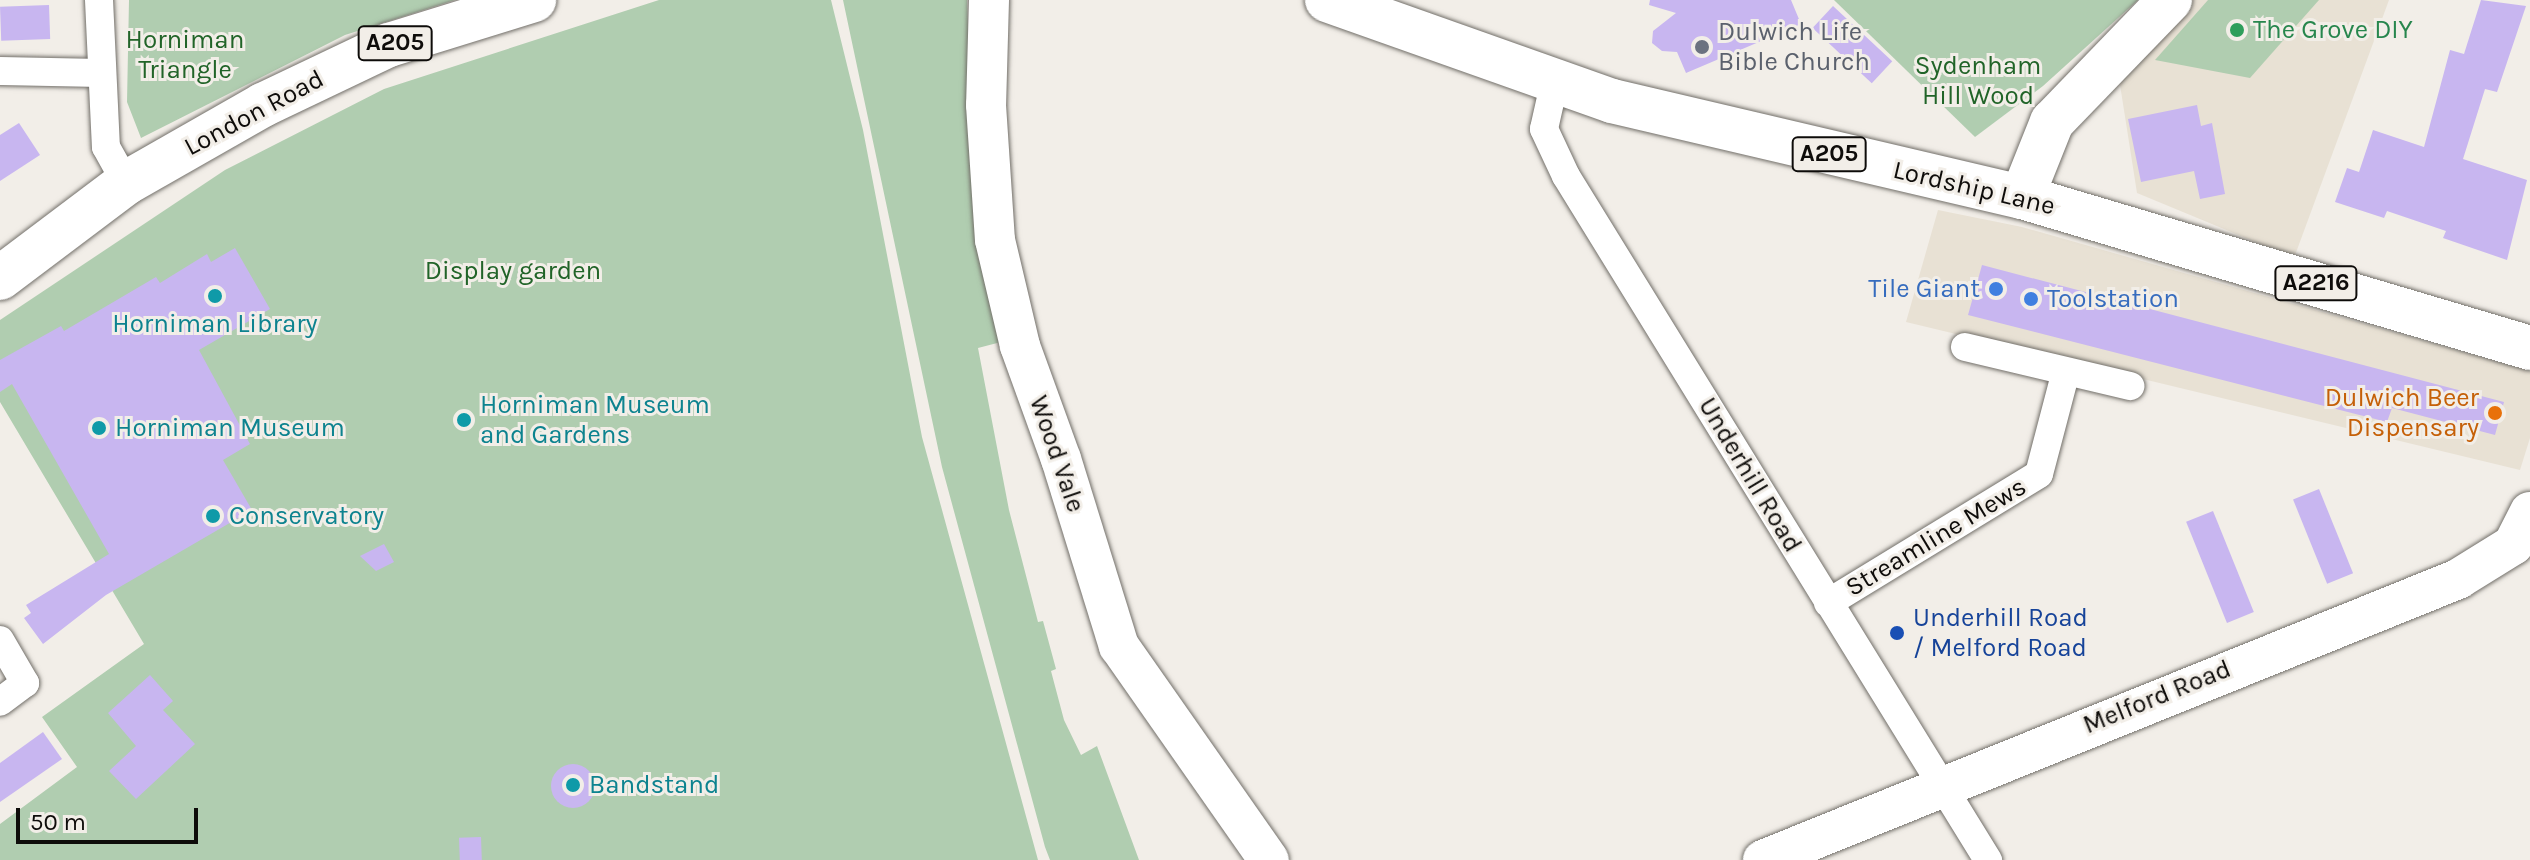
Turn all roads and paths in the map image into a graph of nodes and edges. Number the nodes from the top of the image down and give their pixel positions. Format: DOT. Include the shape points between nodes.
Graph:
graph roads {
  1 [pos="99,0"];
  2 [pos="534,0"];
  3 [pos="989,0"];
  4 [pos="1327,0"];
  5 [pos="2170,0"];
  6 [pos="0,71"];
  7 [pos="100,73"];
  8 [pos="1555,80"];
  9 [pos="126,183"];
  10 [pos="2022,197"];
  11 [pos="0,278"];
  12 [pos="1965,347"];
  13 [pos="2530,348"];
  14 [pos="2065,375"];
  15 [pos="2130,386"];
  16 [pos="2530,512"];
  17 [pos="1828,603"];
  18 [pos="0,640"];
  19 [pos="0,702"];
  20 [pos="1944,785"];
  21 [pos="1269,860"];
  22 [pos="1763,860"];
  23 [pos="1988,860"];
  1 -- 7 [label="street"];
  2 -- 9 [label="main road, London Road / A205" via="389,45 263,105"];
  3 -- 21 [label="street, Wood Vale" via="986,105 995,240 1020,346 1119,646"];
  4 -- 8 [label="main road, Lordship Lane / A205"];
  5 -- 10 [label="main road" via="2052,122"];
  6 -- 7 [label="street"];
  7 -- 9 [label="street" via="106,147"];
  8 -- 10 [label="main road, Lordship Lane / A205" via="1734,132"];
  8 -- 17 [label="street, Underhill Road" via="1544,129 1566,176"];
  9 -- 11 [label="main road, London Road / A205"];
  10 -- 13 [label="main road, Lordship Lane / A2216"];
  12 -- 14 [label="street"];
  14 -- 15 [label="street"];
  14 -- 17 [label="street, Streamline Mews" via="2039,474"];
  16 -- 20 [label="street, Melford Road" via="2513,545 2469,574"];
  17 -- 20 [label="street, Underhill Road"];
  18 -- 19 [label="street" via="25,683"];
  20 -- 22 [label="street, Melford Road"];
  20 -- 23 [label="street, Underhill Road"];
}
